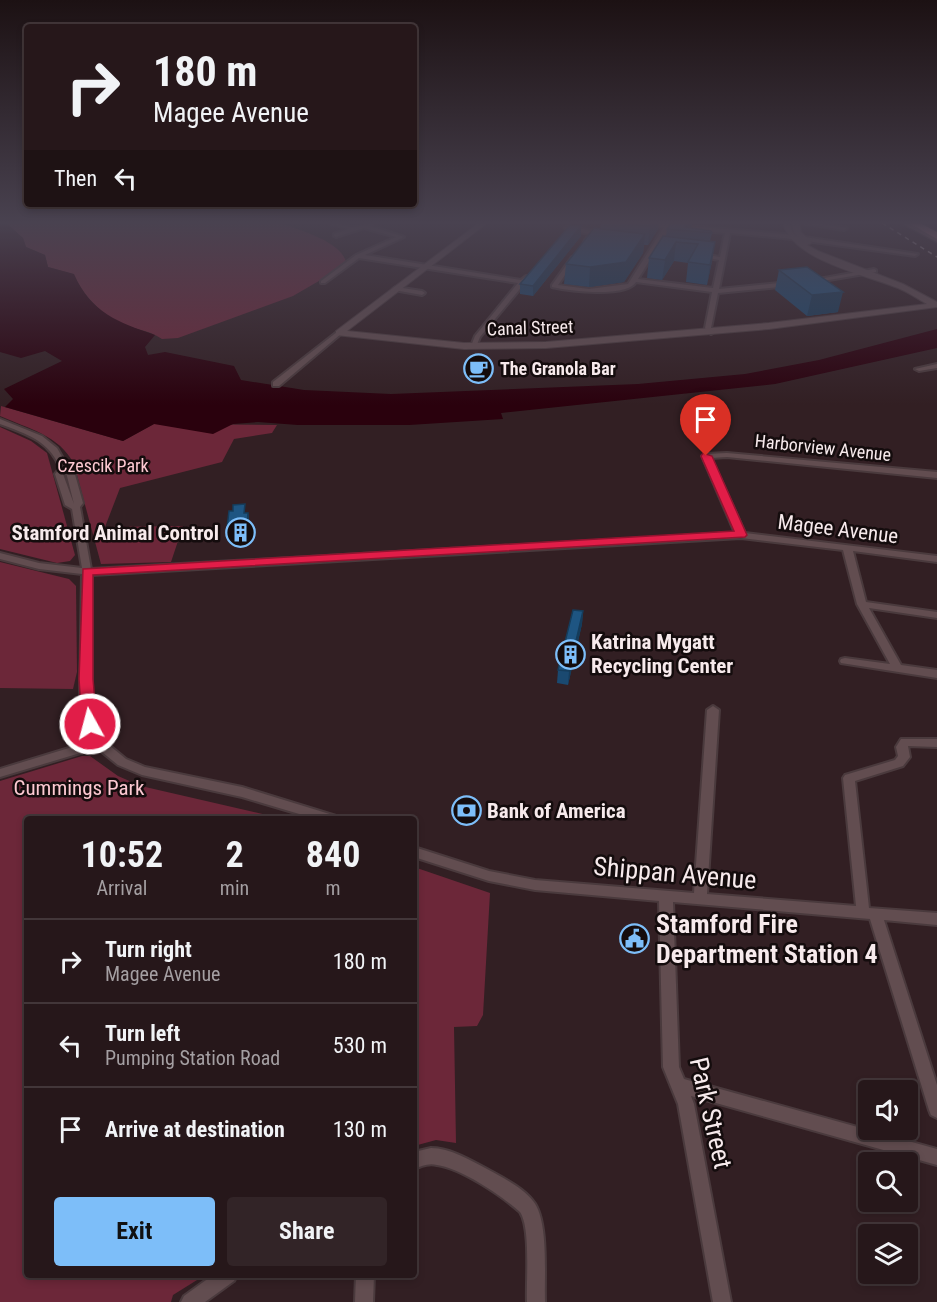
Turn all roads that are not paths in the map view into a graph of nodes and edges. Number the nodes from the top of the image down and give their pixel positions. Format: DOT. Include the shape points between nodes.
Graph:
graph roads {
  1 [pos="403,284"];
  2 [pos="522,284"];
  3 [pos="556,284"];
  4 [pos="630,284"];
  5 [pos="662,284"];
  6 [pos="717,284"];
  7 [pos="787,284"];
  8 [pos="903,284"];
  9 [pos="396,289"];
  10 [pos="715,291"];
  11 [pos="422,293"];
  12 [pos="937,305"];
  13 [pos="711,332"];
  14 [pos="339,333"];
  15 [pos="474,346"];
  16 [pos="937,366"];
  17 [pos="919,369"];
  18 [pos="276,384"];
  19 [pos="0,421"];
  20 [pos="937,475"];
  21 [pos="741,535"];
  22 [pos="847,547"];
  23 [pos="0,556"];
  24 [pos="937,559"];
  25 [pos="87,572"];
  26 [pos="862,604"];
  27 [pos="937,615"];
  28 [pos="845,661"];
  29 [pos="898,669"];
  30 [pos="937,674"];
  31 [pos="713,710"];
  32 [pos="99,743"];
  33 [pos="937,743"];
  34 [pos="0,773"];
  35 [pos="322,816"];
  36 [pos="417,853"];
  37 [pos="666,897"];
  38 [pos="700,900"];
  39 [pos="869,912"];
  40 [pos="937,919"];
  41 [pos="679,1086"];
  42 [pos="937,1110"];
  43 [pos="937,1157"];
  44 [pos="417,1160"];
  45 [pos="224,1278"];
  46 [pos="365,1278"];
  47 [pos="190,1302"];
  48 [pos="364,1302"];
  49 [pos="536,1302"];
  50 [pos="722,1302"];
  1 -- 9 [label="street"];
  2 -- 15 [label="street" via="477,337"];
  3 -- 4 [label="street" via="578,291"];
  5 -- 10 [label="street"];
  6 -- 10 [label="street"];
  7 -- 10 [label="street"];
  8 -- 12 [label="street" via="917,289"];
  9 -- 11 [label="street"];
  9 -- 14 [label="street"];
  10 -- 13 [label="street" via="708,328"];
  12 -- 13 [label="street, Canal Street"];
  13 -- 15 [label="street, Canal Street" via="560,344"];
  14 -- 15 [label="street, Canal Street"];
  14 -- 18 [label="street"];
  16 -- 17 [label="street"];
  19 -- 25 [label="street" via="52,445 61,457 64,468 59,474 69,505 75,507"];
  20 -- 21 [label="street, Harborview Avenue" via="706,456"];
  21 -- 22 [label="street, Magee Avenue"];
  21 -- 25 [label="street, Magee Avenue"];
  22 -- 24 [label="street, Magee Avenue"];
  22 -- 26 [label="street"];
  23 -- 25 [label="street"];
  25 -- 32 [label="street" via="86,697 90,724"];
  26 -- 27 [label="street"];
  26 -- 29 [label="street"];
  28 -- 29 [label="street"];
  29 -- 30 [label="street"];
  31 -- 38 [label="street"];
  32 -- 34 [label="street"];
  32 -- 35 [label="street" via="122,762 142,771 242,792"];
  33 -- 39 [label="street" via="905,742 904,757 899,763 849,777"];
  36 -- 37 [label="street, Shippan Avenue" via="514,882"];
  37 -- 38 [label="street, Shippan Avenue"];
  37 -- 41 [label="street, Park Street" via="671,1067"];
  38 -- 39 [label="street, Shippan Avenue"];
  39 -- 40 [label="street, Shippan Avenue"];
  39 -- 42 [label="street"];
  41 -- 43 [label="street"];
  41 -- 50 [label="street, Park Street" via="686,1104"];
  44 -- 49 [label="street" via="433,1156 451,1161 514,1195 527,1207 532,1223"];
  45 -- 47 [label="street"];
  46 -- 48 [label="street"];
}
